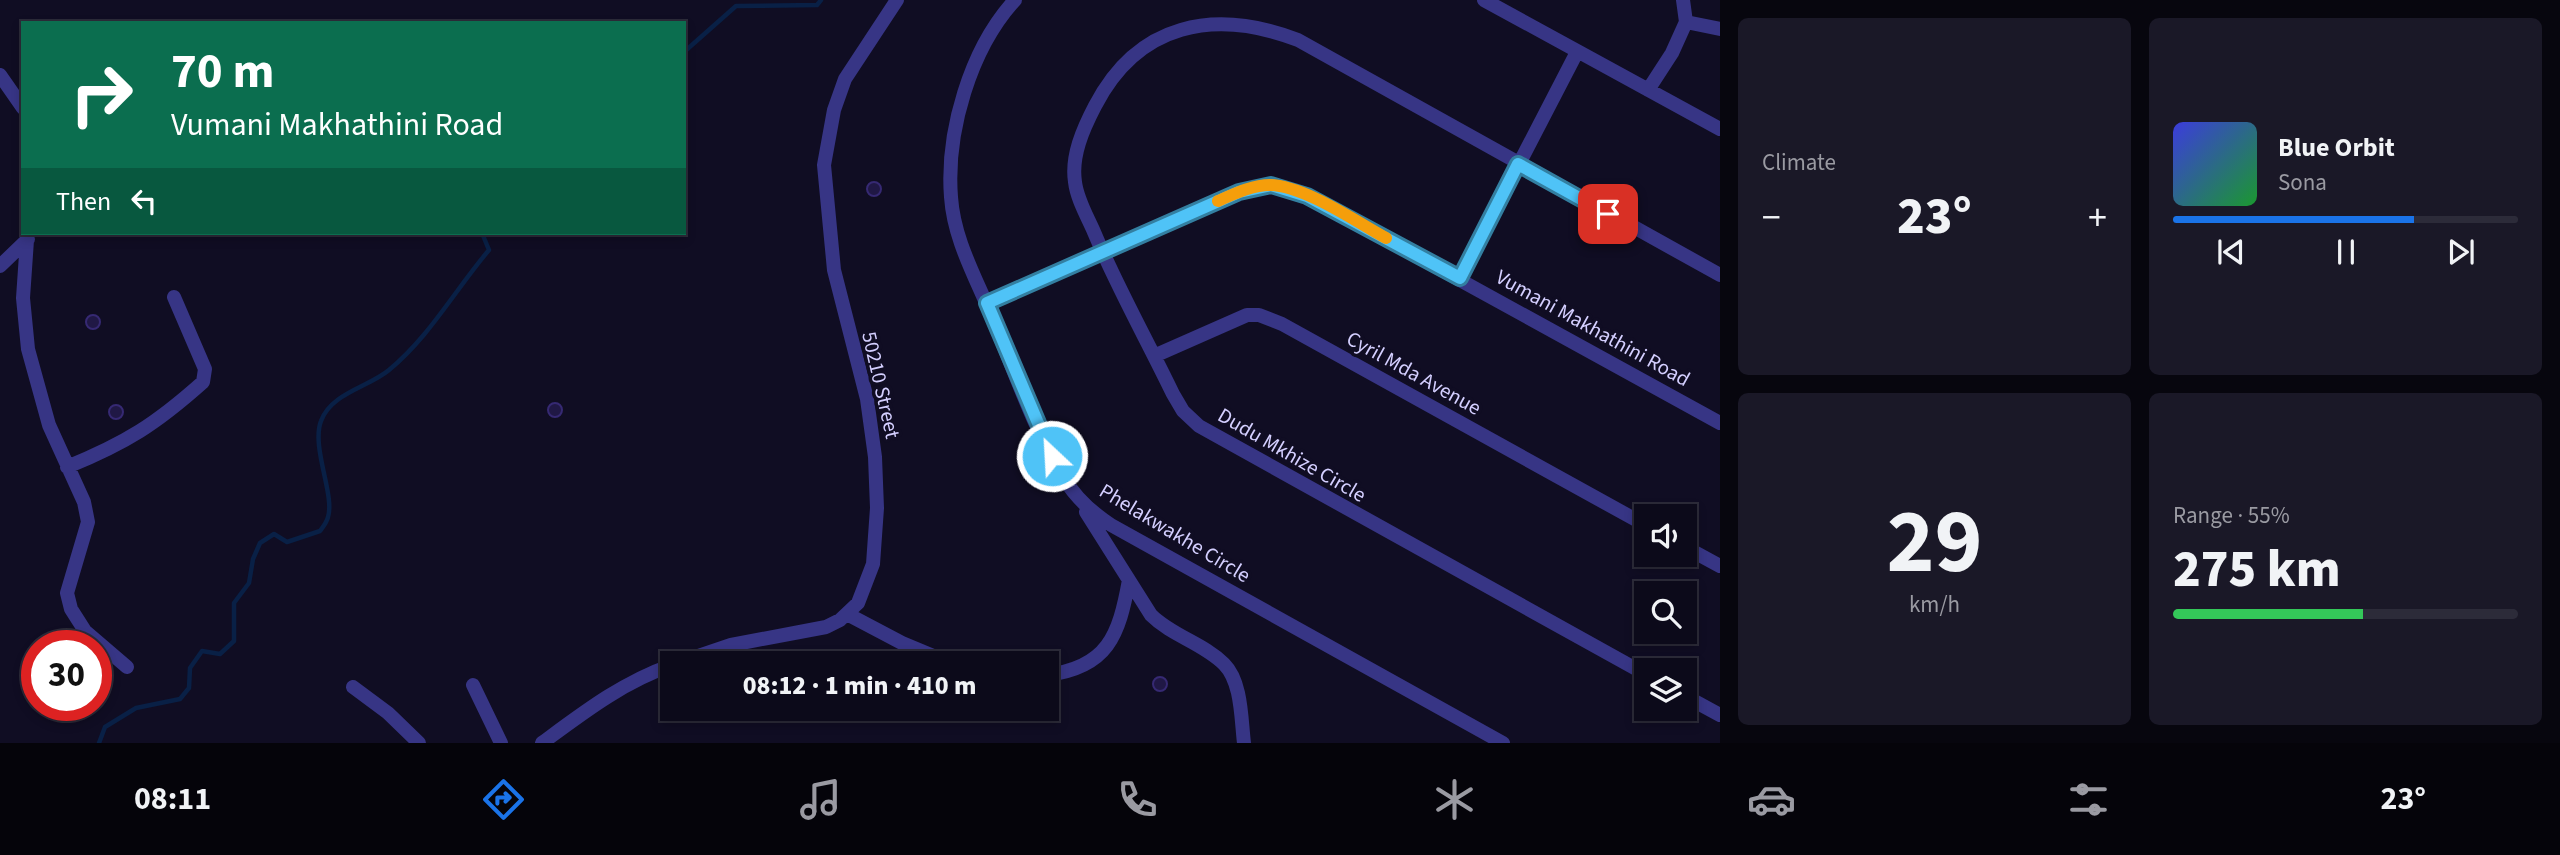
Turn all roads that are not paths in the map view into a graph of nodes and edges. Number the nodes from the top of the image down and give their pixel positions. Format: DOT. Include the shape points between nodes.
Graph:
graph roads {
  1 [pos="897,0"];
  2 [pos="1484,0"];
  3 [pos="1683,0"];
  4 [pos="1009,3"];
  5 [pos="1686,22"];
  6 [pos="1720,29"];
  7 [pos="1577,52"];
  8 [pos="0,75"];
  9 [pos="1648,90"];
  10 [pos="21,105"];
  11 [pos="1720,129"];
  12 [pos="1518,164"];
  13 [pos="31,236"];
  14 [pos="1103,253"];
  15 [pos="0,265"];
  16 [pos="1720,275"];
  17 [pos="1460,278"];
  18 [pos="174,297"];
  19 [pos="987,303"];
  20 [pos="1154,356"];
  21 [pos="1720,423"];
  22 [pos="67,467"];
  23 [pos="1075,495"];
  24 [pos="1634,519"];
  25 [pos="1697,554"];
  26 [pos="1720,566"];
  27 [pos="1129,580"];
  28 [pos="847,614"];
  29 [pos="713,651"];
  30 [pos="921,651"];
  31 [pos="127,667"];
  32 [pos="1634,668"];
  33 [pos="660,669"];
  34 [pos="1059,673"];
  35 [pos="473,685"];
  36 [pos="353,687"];
  37 [pos="1697,703"];
  38 [pos="1720,715"];
  39 [pos="419,743"];
  40 [pos="501,743"];
  41 [pos="542,743"];
  42 [pos="1244,743"];
  43 [pos="1503,743"];
  1 -- 28 [label="street, 50210 Street" via="845,79 824,165 834,270 867,399 876,481 873,564 858,603"];
  2 -- 7 [label="street"];
  3 -- 5 [label="street"];
  4 -- 19 [label="street, Phelakwakhe Circle" via="968,84 950,177 960,241"];
  5 -- 6 [label="street"];
  5 -- 9 [label="street"];
  7 -- 9 [label="street"];
  7 -- 12 [label="street"];
  8 -- 10 [label="street"];
  9 -- 11 [label="street"];
  12 -- 14 [label="street, Dudu Mkhize Circle" via="1298,40 1252,27 1200,25 1140,49 1114,76 1085,125 1077,150 1075,183"];
  12 -- 16 [label="street, Dudu Mkhize Circle"];
  12 -- 17 [label="street"];
  13 -- 15 [label="street"];
  13 -- 22 [label="street" via="23,298 28,349"];
  14 -- 17 [label="street, Vumani Makhathini Road" via="1239,192 1271,185 1307,196"];
  14 -- 19 [label="street, Vumani Makhathini Road"];
  14 -- 20 [label="street, Dudu Mkhize Circle"];
  17 -- 21 [label="street, Vumani Makhathini Road"];
  18 -- 22 [label="street" via="205,369 204,382 159,421"];
  19 -- 23 [label="street, Phelakwakhe Circle" via="1042,436"];
  20 -- 24 [label="street, Cyril Mda Avenue" via="1232,320 1259,315"];
  20 -- 32 [label="street, Dudu Mkhize Circle" via="1183,411 1216,437"];
  22 -- 31 [label="street" via="88,522 69,580 71,609 85,631"];
  23 -- 27 [label="street"];
  23 -- 43 [label="street, Phelakwakhe Circle" via="1111,525"];
  25 -- 26 [label="street"];
  27 -- 34 [label="street" via="1121,620 1108,647 1085,666"];
  27 -- 42 [label="street" via="1160,625 1225,665 1238,695"];
  28 -- 29 [label="street" via="826,627"];
  28 -- 30 [label="street"];
  33 -- 41 [label="street" via="608,695"];
  35 -- 40 [label="street"];
  36 -- 39 [label="street"];
  37 -- 38 [label="street"];
}
